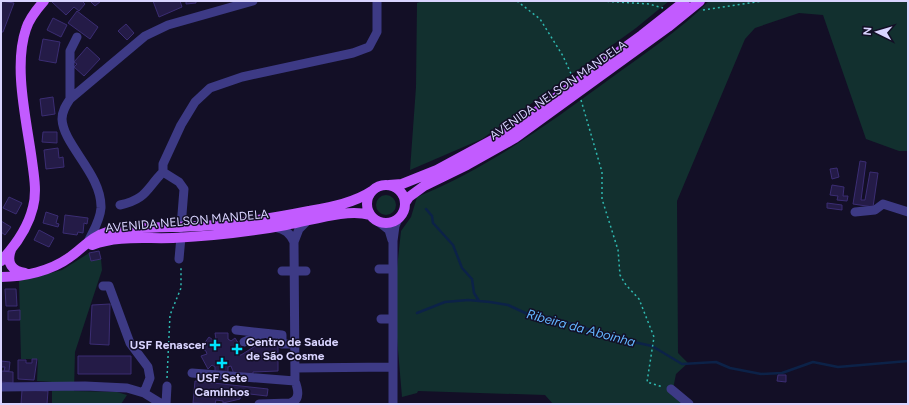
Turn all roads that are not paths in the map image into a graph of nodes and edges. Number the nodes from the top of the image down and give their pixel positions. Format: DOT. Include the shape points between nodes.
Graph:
graph roads {
  1 [pos="44,1"];
  2 [pos="253,1"];
  3 [pos="378,1"];
  4 [pos="685,1"];
  5 [pos="700,1"];
  6 [pos="77,37"];
  7 [pos="70,99"];
  8 [pos="163,172"];
  9 [pos="389,185"];
  10 [pos="372,191"];
  11 [pos="405,203"];
  12 [pos="120,205"];
  13 [pos="855,212"];
  14 [pos="908,212"];
  15 [pos="370,215"];
  16 [pos="99,219"];
  17 [pos="398,219"];
  18 [pos="307,221"];
  19 [pos="380,223"];
  20 [pos="275,227"];
  21 [pos="146,228"];
  22 [pos="181,232"];
  23 [pos="393,241"];
  24 [pos="88,242"];
  25 [pos="294,242"];
  26 [pos="11,250"];
  27 [pos="79,250"];
  28 [pos="179,259"];
  29 [pos="1,261"];
  30 [pos="379,269"];
  31 [pos="393,269"];
  32 [pos="294,271"];
  33 [pos="306,271"];
  34 [pos="282,272"];
  35 [pos="27,274"];
  36 [pos="1,277"];
  37 [pos="103,286"];
  38 [pos="381,319"];
  39 [pos="393,319"];
  40 [pos="236,330"];
  41 [pos="265,334"];
  42 [pos="244,342"];
  43 [pos="294,344"];
  44 [pos="393,367"];
  45 [pos="295,368"];
  46 [pos="192,372"];
  47 [pos="295,381"];
  48 [pos="167,386"];
  49 [pos="1,387"];
  50 [pos="671,390"];
  51 [pos="144,393"];
  52 [pos="162,404"];
  53 [pos="166,404"];
  54 [pos="259,404"];
  55 [pos="393,404"];
  56 [pos="689,404"];
  1 -- 26 [label="main road" via="26,27 20,50 20,71 35,183 34,205 30,218"];
  2 -- 7 [label="street" via="168,25 145,36"];
  3 -- 8 [label="street" via="377,32 369,47 353,53 242,77 210,88 195,102 181,125 163,164"];
  4 -- 9 [label="main road, AVENIDA NELSON MANDELA" via="511,130 437,170 402,184"];
  5 -- 11 [label="main road, AVENIDA NELSON MANDELA" via="515,138 424,186 409,196"];
  6 -- 7 [label="street" via="70,51"];
  7 -- 16 [label="street" via="64,109 64,126 97,187 101,208"];
  8 -- 12 [label="street" via="145,195 134,202"];
  8 -- 22 [label="street" via="179,182 184,189"];
  9 -- 10 [label="main road"];
  9 -- 11 [label="main road" via="400,191"];
  10 -- 15 [label="main road" via="367,203"];
  10 -- 22 [label="main road, AVENIDA NELSON MANDELA" via="358,200 296,214"];
  11 -- 17 [label="main road" via="405,209"];
  13 -- 14 [label="street" via="875,210 883,204"];
  15 -- 18 [label="main road, AVENIDA NELSON MANDELA" via="354,212"];
  15 -- 19 [label="main road"];
  16 -- 21 [label="street" via="106,228"];
  16 -- 24 [label="street"];
  17 -- 19 [label="main road"];
  17 -- 23 [label="street"];
  18 -- 20 [label="main road, AVENIDA NELSON MANDELA"];
  18 -- 25 [label="street" via="299,229"];
  19 -- 23 [label="street" via="388,230"];
  20 -- 22 [label="main road, AVENIDA NELSON MANDELA"];
  20 -- 25 [label="street" via="286,230"];
  21 -- 22 [label="main road, AVENIDA NELSON MANDELA"];
  21 -- 24 [label="main road, AVENIDA NELSON MANDELA" via="103,233"];
  22 -- 27 [label="main road, AVENIDA NELSON MANDELA" via="117,238"];
  22 -- 28 [label="street"];
  23 -- 31 [label="street"];
  24 -- 27 [label="main road, AVENIDA NELSON MANDELA"];
  25 -- 32 [label="street"];
  26 -- 29 [label="main road"];
  26 -- 35 [label="main road" via="11,267 17,272"];
  27 -- 35 [label="main road" via="55,266"];
  30 -- 31 [label="street"];
  31 -- 39 [label="street"];
  32 -- 33 [label="street"];
  32 -- 34 [label="street"];
  32 -- 43 [label="street"];
  35 -- 36 [label="main road"];
  37 -- 51 [label="street" via="109,286 130,343 148,368 150,378"];
  38 -- 39 [label="street"];
  39 -- 44 [label="street"];
  40 -- 41 [label="street"];
  41 -- 42 [label="street"];
  41 -- 43 [label="street" via="282,336 282,344"];
  43 -- 45 [label="street"];
  44 -- 45 [label="street"];
  44 -- 55 [label="street"];
  45 -- 47 [label="street"];
  46 -- 47 [label="street"];
  47 -- 54 [label="street" via="298,398 294,402"];
  48 -- 53 [label="street"];
  49 -- 51 [label="street" via="85,386 127,388"];
  50 -- 56 [label="street"];
  51 -- 52 [label="street"];
}
